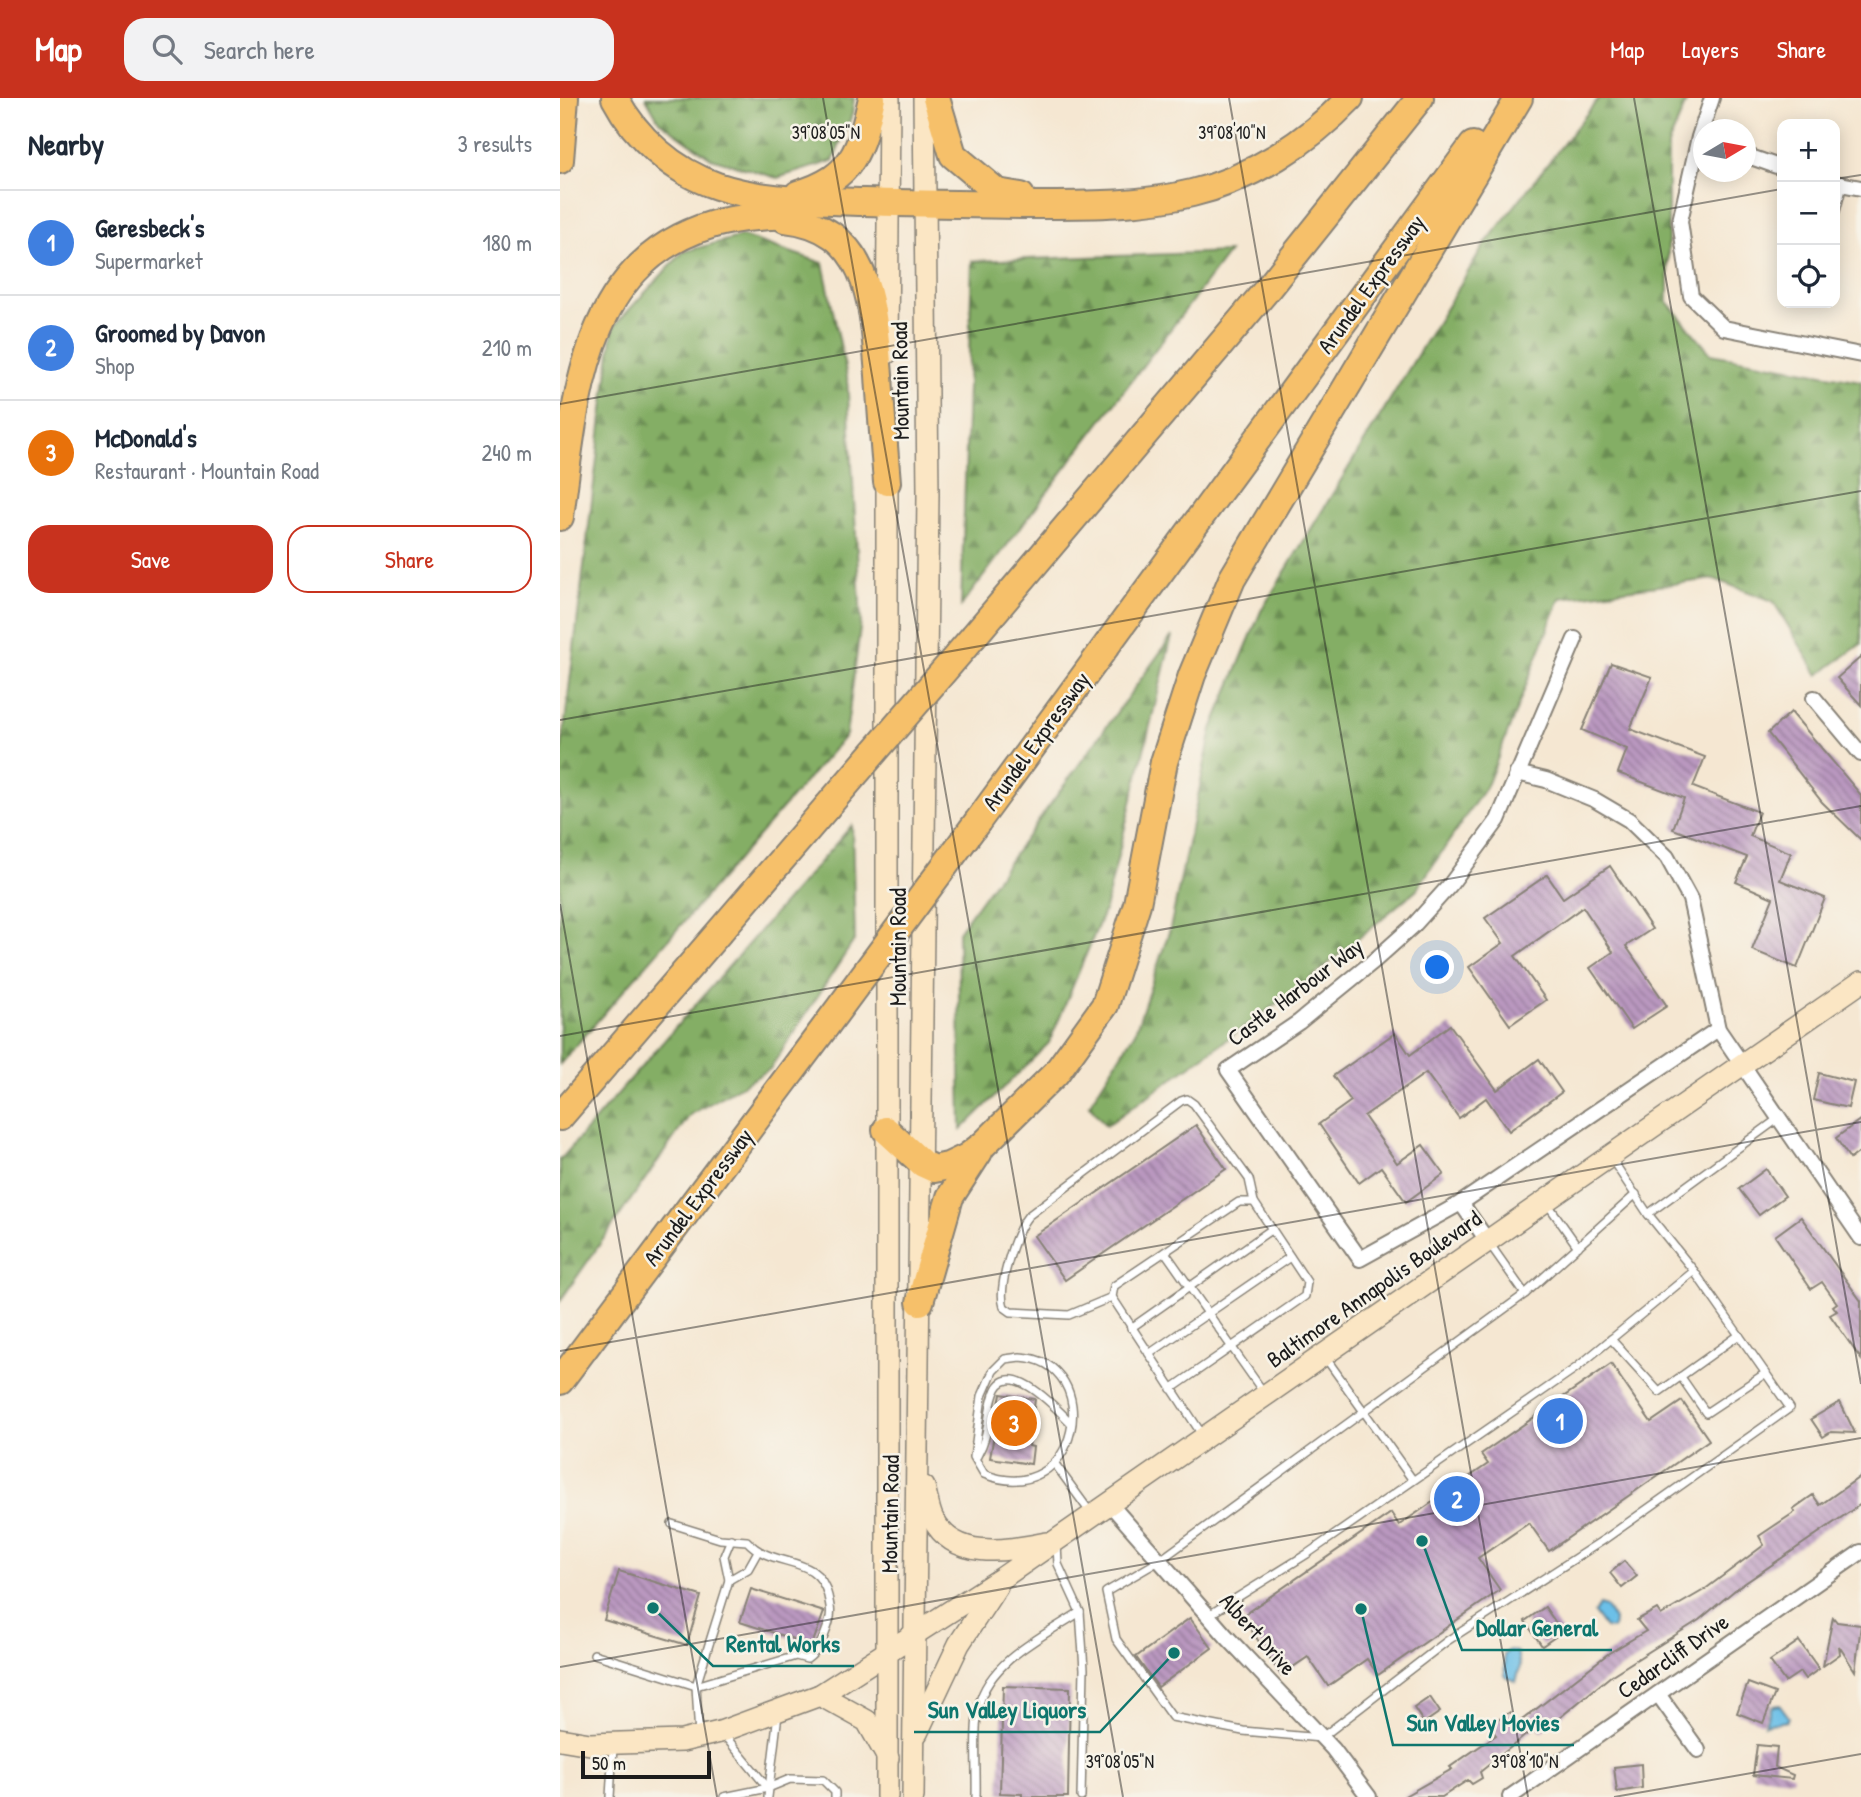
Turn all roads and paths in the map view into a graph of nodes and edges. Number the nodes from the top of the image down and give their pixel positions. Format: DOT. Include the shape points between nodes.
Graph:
graph roads {
  1 [pos="565,98"];
  2 [pos="615,98"];
  3 [pos="872,98"];
  4 [pos="889,98"];
  5 [pos="924,98"];
  6 [pos="936,98"];
  7 [pos="1350,98"];
  8 [pos="1420,98"];
  9 [pos="1506,98"];
  10 [pos="1519,98"];
  11 [pos="1712,98"];
  12 [pos="1706,119"];
  13 [pos="1756,159"];
  14 [pos="560,160"];
  15 [pos="1777,166"];
  16 [pos="1693,169"];
  17 [pos="1840,184"];
  18 [pos="1861,188"];
  19 [pos="1079,205"];
  20 [pos="758,207"];
  21 [pos="888,209"];
  22 [pos="924,210"];
  23 [pos="1861,355"];
  24 [pos="887,482"];
  25 [pos="560,517"];
  26 [pos="1575,639"];
  27 [pos="1814,698"];
  28 [pos="1861,754"];
  29 [pos="1517,773"];
  30 [pos="1861,982"];
  31 [pos="1718,1029"];
  32 [pos="1742,1065"];
  33 [pos="560,1117"];
  34 [pos="1779,1118"];
  35 [pos="886,1130"];
  36 [pos="984,1144"];
  37 [pos="1611,1157"];
  38 [pos="922,1164"];
  39 [pos="1636,1194"];
  40 [pos="1254,1202"];
  41 [pos="1546,1202"];
  42 [pos="1461,1203"];
  43 [pos="1648,1214"];
  44 [pos="1272,1229"];
  45 [pos="1861,1238"];
  46 [pos="1489,1242"];
  47 [pos="1578,1247"];
  48 [pos="1165,1252"];
  49 [pos="1290,1257"];
  50 [pos="1695,1271"];
  51 [pos="1190,1287"];
  52 [pos="1525,1294"];
  53 [pos="1112,1297"];
  54 [pos="920,1302"];
  55 [pos="1209,1315"];
  56 [pos="1132,1328"];
  57 [pos="1739,1335"];
  58 [pos="1611,1339"];
  59 [pos="1232,1347"];
  60 [pos="1149,1354"];
  61 [pos="1324,1356"];
  62 [pos="1766,1373"];
  63 [pos="1681,1377"];
  64 [pos="560,1381"];
  65 [pos="1171,1389"];
  66 [pos="1266,1396"];
  67 [pos="1364,1411"];
  68 [pos="1071,1423"];
  69 [pos="1205,1438"];
  70 [pos="975,1458"];
  71 [pos="917,1460"];
  72 [pos="1055,1464"];
  73 [pos="1412,1479"];
  74 [pos="1110,1504"];
  75 [pos="1092,1516"];
  76 [pos="672,1524"];
  77 [pos="731,1539"];
  78 [pos="1056,1541"];
  79 [pos="757,1553"];
  80 [pos="1860,1553"];
  81 [pos="1159,1561"];
  82 [pos="1002,1578"];
  83 [pos="729,1580"];
  84 [pos="1080,1612"];
  85 [pos="1209,1615"];
  86 [pos="915,1637"];
  87 [pos="890,1653"];
  88 [pos="594,1654"];
  89 [pos="696,1686"];
  90 [pos="1658,1694"];
  91 [pos="820,1695"];
  92 [pos="779,1711"];
  93 [pos="710,1734"];
  94 [pos="1321,1738"];
  95 [pos="560,1739"];
  96 [pos="914,1741"];
  97 [pos="613,1743"];
  98 [pos="1698,1750"];
  99 [pos="888,1759"];
  100 [pos="768,1793"];
  101 [pos="610,1797"];
  102 [pos="724,1797"];
  103 [pos="835,1797"];
  104 [pos="887,1797"];
  105 [pos="913,1797"];
  106 [pos="976,1797"];
  107 [pos="1081,1797"];
  108 [pos="1368,1797"];
  109 [pos="1510,1797"];
  1 -- 14 [label="highway"];
  2 -- 20 [label="highway" via="648,145 685,171"];
  3 -- 20 [label="highway" via="862,143 850,163 825,186"];
  4 -- 21 [label="main road, Mountain Road"];
  5 -- 22 [label="main road, Mountain Road"];
  6 -- 19 [label="highway" via="953,155 997,192"];
  7 -- 19 [label="highway" via="1288,149 1223,183 1137,203"];
  8 -- 33 [label="highway, bridge" via="1265,292"];
  9 -- 64 [label="highway, Arundel Expressway, bridge" via="978,821"];
  10 -- 36 [label="highway" via="1232,579 1192,675 1164,762 1137,904 1105,1004 1056,1073"];
  11 -- 12 [label="street"];
  13 -- 15 [label="street"];
  16 -- 23 [label="street" via="1680,220 1691,296 1724,328"];
  17 -- 18 [label="street"];
  19 -- 22 [label="highway"];
  20 -- 21 [label="highway"];
  20 -- 24 [label="highway" via="826,231 850,253 866,280 874,312"];
  20 -- 25 [label="highway" via="686,233 639,266 609,301 583,372"];
  21 -- 22 [label="highway"];
  21 -- 24 [label="main road, Mountain Road"];
  22 -- 38 [label="main road, Mountain Road" via="928,508"];
  24 -- 35 [label="main road, Mountain Road"];
  26 -- 29 [label="street, Castle Harbour Way"];
  27 -- 28 [label="street"];
  29 -- 31 [label="street" via="1595,800 1629,820 1667,858 1690,899"];
  29 -- 42 [label="street, Castle Harbour Way" via="1498,820 1414,925 1299,1023 1228,1070 1360,1259"];
  30 -- 32 [label="main road, Baltimore Annapolis Boulevard"];
  31 -- 32 [label="street"];
  31 -- 42 [label="street, Castle Harbour Way"];
  32 -- 34 [label="street"];
  32 -- 37 [label="main road, Baltimore Annapolis Boulevard"];
  34 -- 43 [label="lane"];
  34 -- 45 [label="street"];
  35 -- 38 [label="highway"];
  35 -- 87 [label="main road, Mountain Road"];
  36 -- 38 [label="highway" via="948,1166 934,1169"];
  36 -- 54 [label="highway" via="950,1197"];
  37 -- 39 [label="lane"];
  37 -- 41 [label="main road, Baltimore Annapolis Boulevard"];
  38 -- 54 [label="main road, Mountain Road"];
  39 -- 43 [label="lane"];
  39 -- 47 [label="lane"];
  40 -- 44 [label="lane"];
  40 -- 48 [label="lane" via="1240,1202"];
  40 -- 53 [label="lane" via="1249,1179 1202,1114 1187,1099 1181,1101 1028,1216 1019,1228 1001,1294 1004,1307 1023,1313 1069,1315"];
  41 -- 46 [label="main road, Baltimore Annapolis Boulevard"];
  41 -- 47 [label="lane"];
  42 -- 46 [label="street"];
  43 -- 50 [label="lane"];
  44 -- 49 [label="lane"];
  44 -- 51 [label="lane"];
  46 -- 52 [label="lane"];
  46 -- 61 [label="main road, Baltimore Annapolis Boulevard"];
  47 -- 52 [label="lane"];
  48 -- 51 [label="lane"];
  48 -- 53 [label="lane" via="1114,1286"];
  49 -- 55 [label="lane"];
  49 -- 59 [label="lane" via="1307,1282 1305,1296"];
  50 -- 57 [label="lane"];
  50 -- 58 [label="lane"];
  51 -- 55 [label="lane"];
  51 -- 56 [label="lane"];
  52 -- 67 [label="lane"];
  53 -- 56 [label="lane"];
  54 -- 71 [label="main road, Mountain Road"];
  55 -- 59 [label="lane"];
  55 -- 60 [label="lane"];
  56 -- 60 [label="lane"];
  57 -- 62 [label="lane"];
  57 -- 63 [label="lane"];
  58 -- 63 [label="lane" via="1659,1392"];
  58 -- 73 [label="lane" via="1576,1368"];
  59 -- 65 [label="lane"];
  59 -- 66 [label="lane"];
  60 -- 65 [label="lane"];
  61 -- 66 [label="main road, Baltimore Annapolis Boulevard"];
  61 -- 67 [label="lane"];
  62 -- 63 [label="lane" via="1706,1413"];
  62 -- 94 [label="lane" via="1790,1408 1605,1539 1447,1641"];
  65 -- 69 [label="lane"];
  66 -- 69 [label="main road, Baltimore Annapolis Boulevard"];
  67 -- 73 [label="lane"];
  67 -- 81 [label="lane"];
  68 -- 70 [label="lane" via="1028,1386 1004,1381 994,1393 987,1437"];
  68 -- 70 [label="lane" via="1066,1381 1054,1366 1039,1357 1005,1359 993,1371 982,1396"];
  68 -- 72 [label="lane" via="1067,1446"];
  69 -- 74 [label="main road, Baltimore Annapolis Boulevard"];
  70 -- 72 [label="lane" via="984,1474 1023,1481"];
  71 -- 78 [label="main road" via="933,1519 954,1543 997,1552"];
  71 -- 86 [label="main road, Mountain Road"];
  72 -- 75 [label="lane"];
  73 -- 85 [label="lane" via="1307,1554"];
  74 -- 75 [label="main road, Baltimore Annapolis Boulevard"];
  74 -- 81 [label="street, Albert Drive"];
  75 -- 78 [label="main road, Baltimore Annapolis Boulevard"];
  76 -- 77 [label="lane"];
  77 -- 79 [label="lane" via="747,1541"];
  77 -- 83 [label="lane" via="724,1556"];
  78 -- 82 [label="main road, Baltimore Annapolis Boulevard"];
  78 -- 84 [label="lane" via="1058,1564"];
  79 -- 83 [label="lane" via="748,1569"];
  79 -- 89 [label="lane" via="809,1567 825,1584 832,1613 828,1627 815,1654 807,1659 796,1657"];
  80 -- 90 [label="street, Cedarcliff Drive"];
  81 -- 85 [label="street, Albert Drive"];
  81 -- 94 [label="lane" via="1106,1592 1116,1639 1172,1717 1243,1731"];
  82 -- 86 [label="main road, Baltimore Annapolis Boulevard"];
  82 -- 96 [label="main road" via="959,1644"];
  83 -- 89 [label="lane"];
  84 -- 106 [label="lane" via="1008,1661 988,1682 978,1706"];
  84 -- 107 [label="lane" via="1084,1670"];
  85 -- 94 [label="street, Albert Drive"];
  86 -- 87 [label="main road, Baltimore Annapolis Boulevard"];
  86 -- 96 [label="main road, Mountain Road"];
  87 -- 91 [label="main road, Baltimore Annapolis Boulevard"];
  87 -- 99 [label="main road, Mountain Road"];
  88 -- 89 [label="lane"];
  89 -- 93 [label="lane"];
  90 -- 98 [label="street"];
  90 -- 109 [label="street, Cedarcliff Drive"];
  91 -- 92 [label="main road, Baltimore Annapolis Boulevard"];
  91 -- 99 [label="main road" via="867,1721"];
  92 -- 93 [label="main road, Baltimore Annapolis Boulevard"];
  92 -- 100 [label="lane"];
  93 -- 97 [label="main road, Baltimore Annapolis Boulevard" via="682,1741"];
  93 -- 100 [label="lane"];
  94 -- 108 [label="street, Albert Drive"];
  95 -- 97 [label="main road, Baltimore Annapolis Boulevard"];
  96 -- 105 [label="main road, Mountain Road"];
  97 -- 101 [label="lane"];
  99 -- 104 [label="main road, Mountain Road"];
  100 -- 102 [label="lane"];
  100 -- 103 [label="lane" via="790,1779 823,1780"];
}
